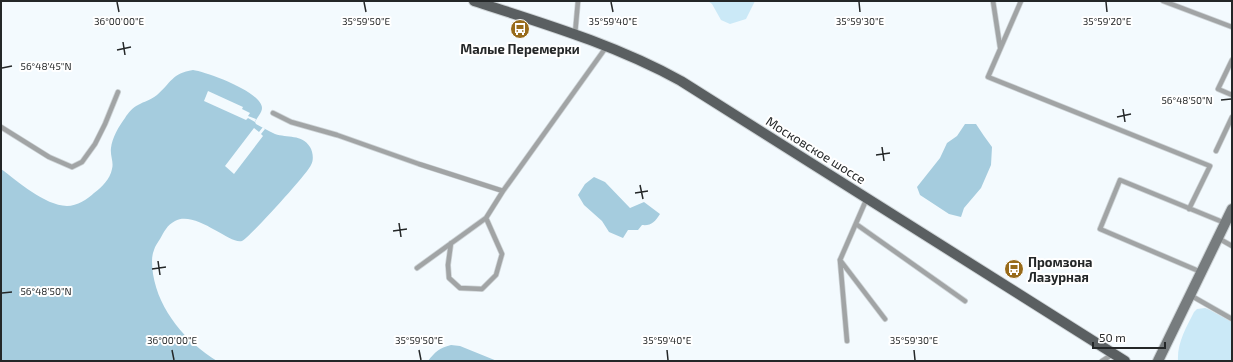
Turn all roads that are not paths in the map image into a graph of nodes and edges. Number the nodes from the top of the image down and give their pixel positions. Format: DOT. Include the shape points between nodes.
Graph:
graph roads {
  1 [pos="474,1"];
  2 [pos="578,1"];
  3 [pos="993,1"];
  4 [pos="1021,1"];
  5 [pos="1163,1"];
  6 [pos="1232,27"];
  7 [pos="575,34"];
  8 [pos="607,46"];
  9 [pos="1001,48"];
  10 [pos="1232,60"];
  11 [pos="118,92"];
  12 [pos="1232,95"];
  13 [pos="273,112"];
  14 [pos="1232,117"];
  15 [pos="1,127"];
  16 [pos="1216,151"];
  17 [pos="503,191"];
  18 [pos="867,198"];
  19 [pos="1189,209"];
  20 [pos="1232,209"];
  21 [pos="486,218"];
  22 [pos="1225,223"];
  23 [pos="856,224"];
  24 [pos="1218,238"];
  25 [pos="451,243"];
  26 [pos="1232,246"];
  27 [pos="840,260"];
  28 [pos="417,268"];
  29 [pos="1201,272"];
  30 [pos="1190,295"];
  31 [pos="965,301"];
  32 [pos="885,319"];
  33 [pos="1232,319"];
  34 [pos="847,341"];
  35 [pos="1113,354"];
  36 [pos="1102,361"];
  37 [pos="1125,361"];
  38 [pos="1158,361"];
  1 -- 7 [label="main road, Московское шоссе"];
  2 -- 7 [label="lane"];
  3 -- 9 [label="lane"];
  4 -- 9 [label="lane"];
  5 -- 6 [label="lane"];
  7 -- 8 [label="main road, Московское шоссе"];
  8 -- 17 [label="lane"];
  8 -- 18 [label="main road, Московское шоссе" via="681,80"];
  9 -- 19 [label="lane" via="988,77 1210,166"];
  10 -- 12 [label="lane" via="1218,89"];
  11 -- 15 [label="lane" via="96,144 82,162 72,167 49,157"];
  13 -- 17 [label="lane" via="291,122"];
  14 -- 16 [label="lane"];
  17 -- 21 [label="lane"];
  18 -- 23 [label="lane"];
  18 -- 35 [label="main road, Московское шоссе"];
  19 -- 22 [label="lane"];
  19 -- 29 [label="lane" via="1120,180 1100,229"];
  20 -- 22 [label="street"];
  21 -- 25 [label="lane"];
  21 -- 25 [label="lane" via="502,254 496,275 482,289 460,288 449,278"];
  22 -- 24 [label="street"];
  23 -- 27 [label="lane"];
  23 -- 31 [label="lane"];
  24 -- 26 [label="lane"];
  24 -- 29 [label="street"];
  25 -- 28 [label="lane"];
  27 -- 32 [label="lane"];
  27 -- 34 [label="lane"];
  29 -- 30 [label="street"];
  30 -- 33 [label="lane"];
  30 -- 38 [label="street"];
  35 -- 36 [label="lane"];
  35 -- 37 [label="main road, Московское шоссе"];
}
